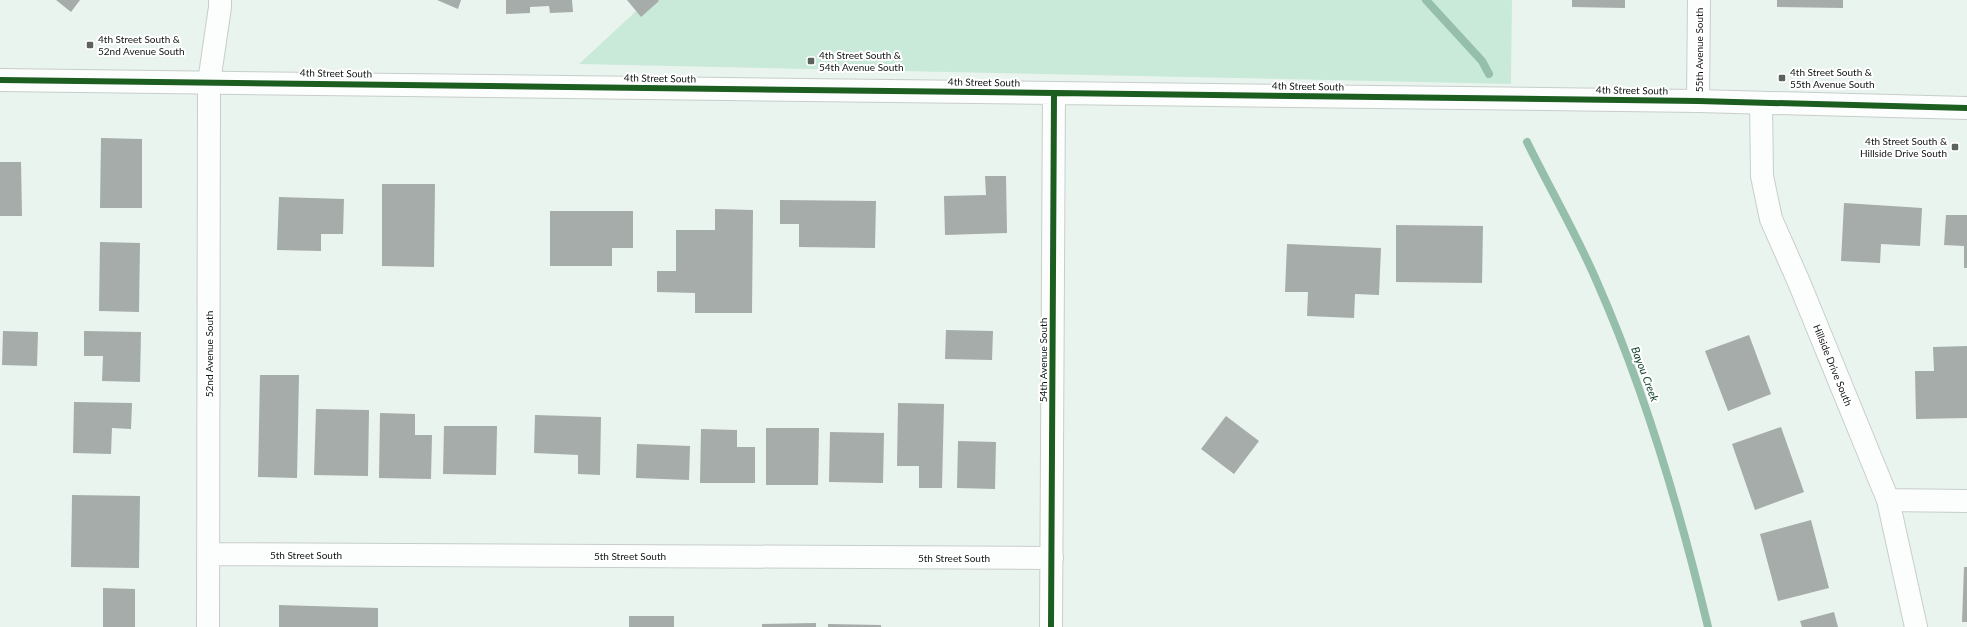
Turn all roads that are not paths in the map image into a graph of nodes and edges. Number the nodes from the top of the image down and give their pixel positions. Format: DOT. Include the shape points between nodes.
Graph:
graph roads {
  1 [pos="220,0"];
  2 [pos="1699,0"];
  3 [pos="0,80"];
  4 [pos="209,82"];
  5 [pos="1054,94"];
  6 [pos="1698,101"];
  7 [pos="1762,102"];
  8 [pos="1967,108"];
  9 [pos="1888,500"];
  10 [pos="1967,501"];
  11 [pos="209,554"];
  12 [pos="1052,558"];
  13 [pos="208,627"];
  14 [pos="1051,627"];
  15 [pos="1916,627"];
  1 -- 4 [label="street, 52nd Avenue South"];
  2 -- 6 [label="street, 55th Avenue South"];
  3 -- 4 [label="street, 4th Street South"];
  4 -- 5 [label="street, 4th Street South"];
  4 -- 11 [label="street, 52nd Avenue South"];
  5 -- 6 [label="street, 4th Street South"];
  5 -- 12 [label="street, 54th Avenue South"];
  6 -- 7 [label="street, 4th Street South"];
  7 -- 8 [label="street, 4th Street South"];
  7 -- 9 [label="street, Hillside Drive South" via="1762,176 1771,219"];
  9 -- 10 [label="street"];
  9 -- 15 [label="street, Hillside Drive South"];
  11 -- 12 [label="street, 5th Street South"];
  11 -- 13 [label="street, 52nd Avenue South"];
  12 -- 14 [label="street, 54th Avenue South"];
}
